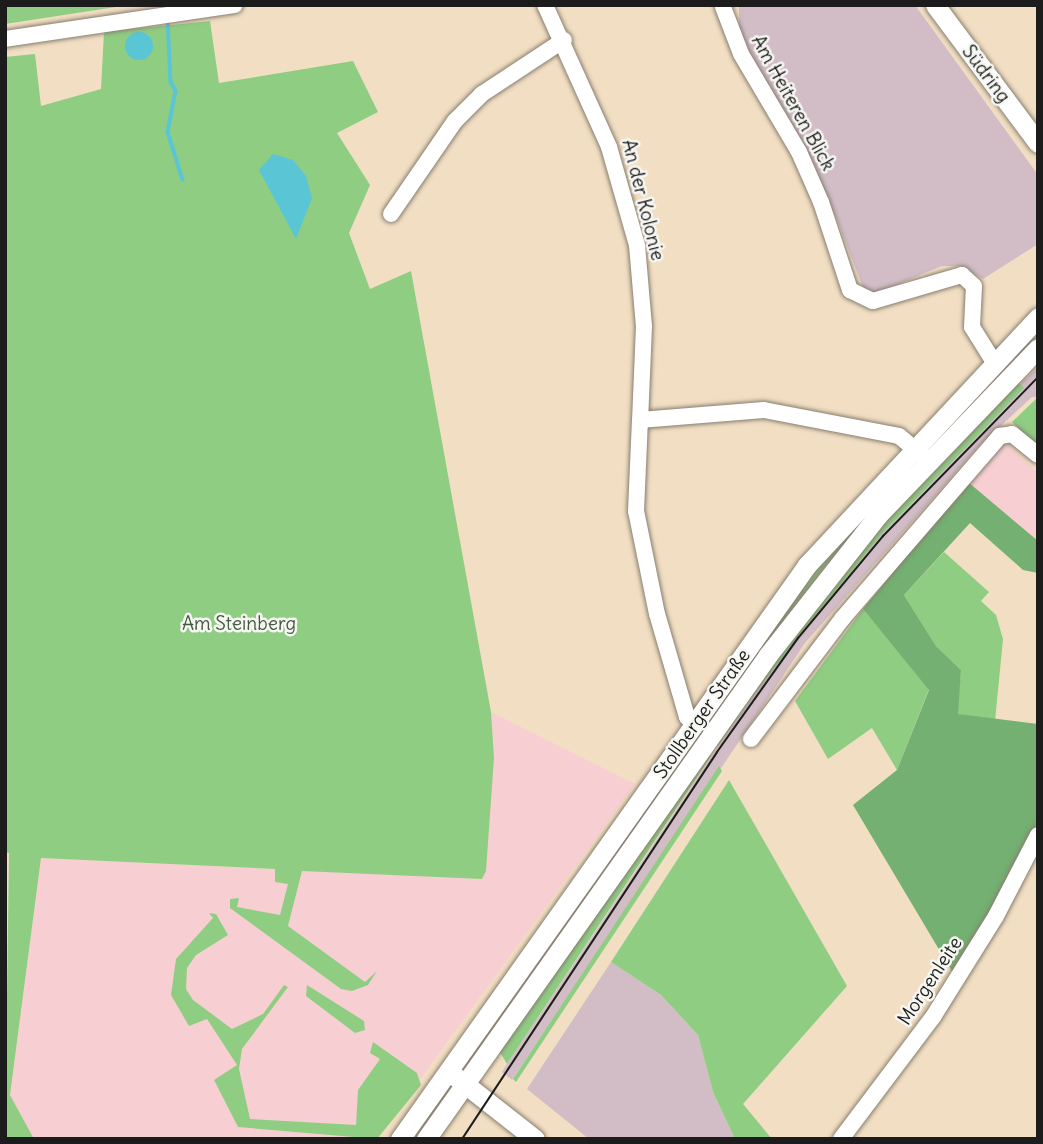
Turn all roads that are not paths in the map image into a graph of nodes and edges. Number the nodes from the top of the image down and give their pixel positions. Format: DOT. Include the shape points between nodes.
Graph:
graph roads {
  1 [pos="235,5"];
  2 [pos="545,5"];
  3 [pos="935,5"];
  4 [pos="723,7"];
  5 [pos="5,39"];
  6 [pos="564,40"];
  7 [pos="1038,143"];
  8 [pos="391,214"];
  9 [pos="1038,317"];
  10 [pos="1038,348"];
  11 [pos="993,361"];
  12 [pos="640,420"];
  13 [pos="914,446"];
  14 [pos="1038,455"];
  15 [pos="928,461"];
  16 [pos="694,725"];
  17 [pos="751,739"];
  18 [pos="1038,835"];
  19 [pos="457,1079"];
  20 [pos="400,1139"];
  21 [pos="426,1139"];
  22 [pos="535,1139"];
  23 [pos="841,1139"];
  1 -- 5 [label="street"];
  2 -- 6 [label="street, An der Kolonie"];
  3 -- 7 [label="main road, Südring"];
  4 -- 11 [label="street, Am Heiteren Blick" via="741,54 799,152 850,290 873,301 962,275 974,286 972,327"];
  6 -- 8 [label="street" via="473,103 455,121"];
  6 -- 12 [label="street, An der Kolonie" via="609,147 637,245 644,326"];
  9 -- 11 [label="main road, Stollberger Straße"];
  10 -- 15 [label="main road, Stollberger Straße"];
  11 -- 13 [label="main road, Stollberger Straße"];
  12 -- 13 [label="street" via="764,410 899,436"];
  12 -- 16 [label="street, An der Kolonie" via="636,511 657,614 687,717"];
  13 -- 15 [label="street"];
  13 -- 16 [label="main road, Stollberger Straße" via="807,565"];
  14 -- 17 [label="street" via="1012,434 1000,436 842,619"];
  15 -- 19 [label="main road, Stollberger Straße" via="878,515 731,705"];
  16 -- 19 [label="main road, Stollberger Straße"];
  18 -- 23 [label="street, Morgenleite" via="991,925 933,1017"];
  19 -- 20 [label="main road, Stollberger Straße"];
  19 -- 21 [label="main road, Stollberger Straße"];
  19 -- 22 [label="main road"];
}
